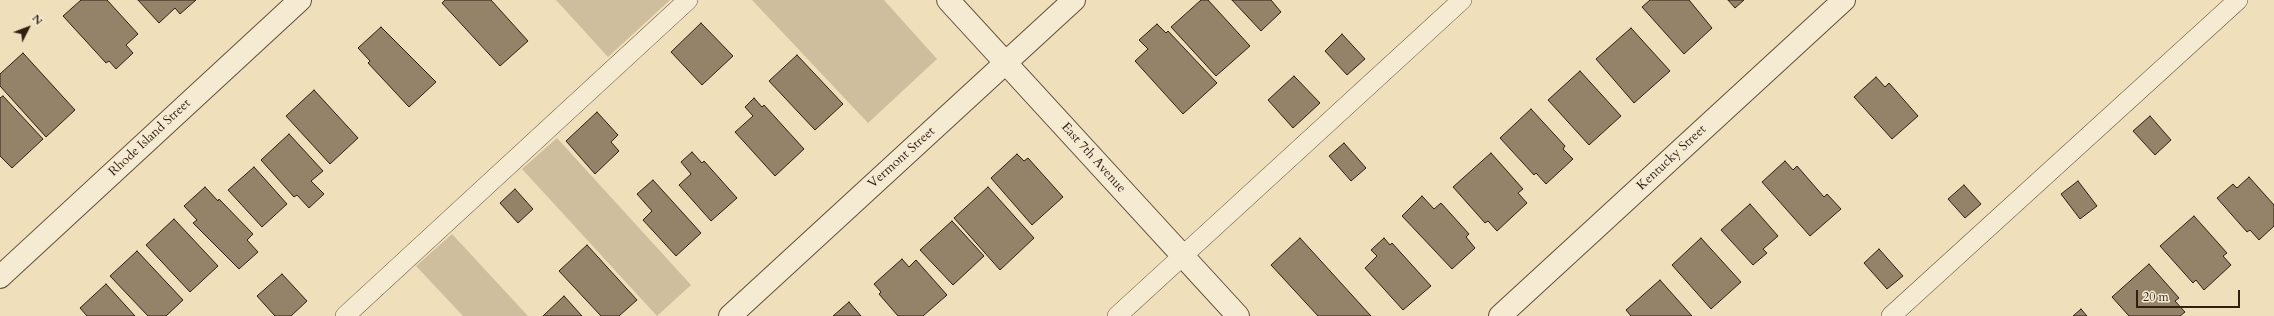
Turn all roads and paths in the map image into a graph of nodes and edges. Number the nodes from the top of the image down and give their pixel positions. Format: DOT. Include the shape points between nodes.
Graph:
graph roads {
  1 [pos="300,0"];
  2 [pos="688,0"];
  3 [pos="948,0"];
  4 [pos="1074,0"];
  5 [pos="1462,0"];
  6 [pos="1844,0"];
  7 [pos="2238,0"];
  8 [pos="1006,62"];
  9 [pos="1183,256"];
  10 [pos="0,277"];
  11 [pos="345,316"];
  12 [pos="730,316"];
  13 [pos="1117,316"];
  14 [pos="1238,316"];
  15 [pos="1500,316"];
  16 [pos="1891,316"];
  1 -- 10 [label="street, Rhode Island Street"];
  2 -- 11 [label="lane"];
  3 -- 8 [label="street, East 7th Avenue"];
  4 -- 8 [label="street, Vermont Street"];
  5 -- 9 [label="lane"];
  6 -- 15 [label="street, Kentucky Street"];
  7 -- 16 [label="lane"];
  8 -- 9 [label="street, East 7th Avenue"];
  8 -- 12 [label="street, Vermont Street"];
  9 -- 13 [label="lane"];
  9 -- 14 [label="street, East 7th Avenue"];
}
